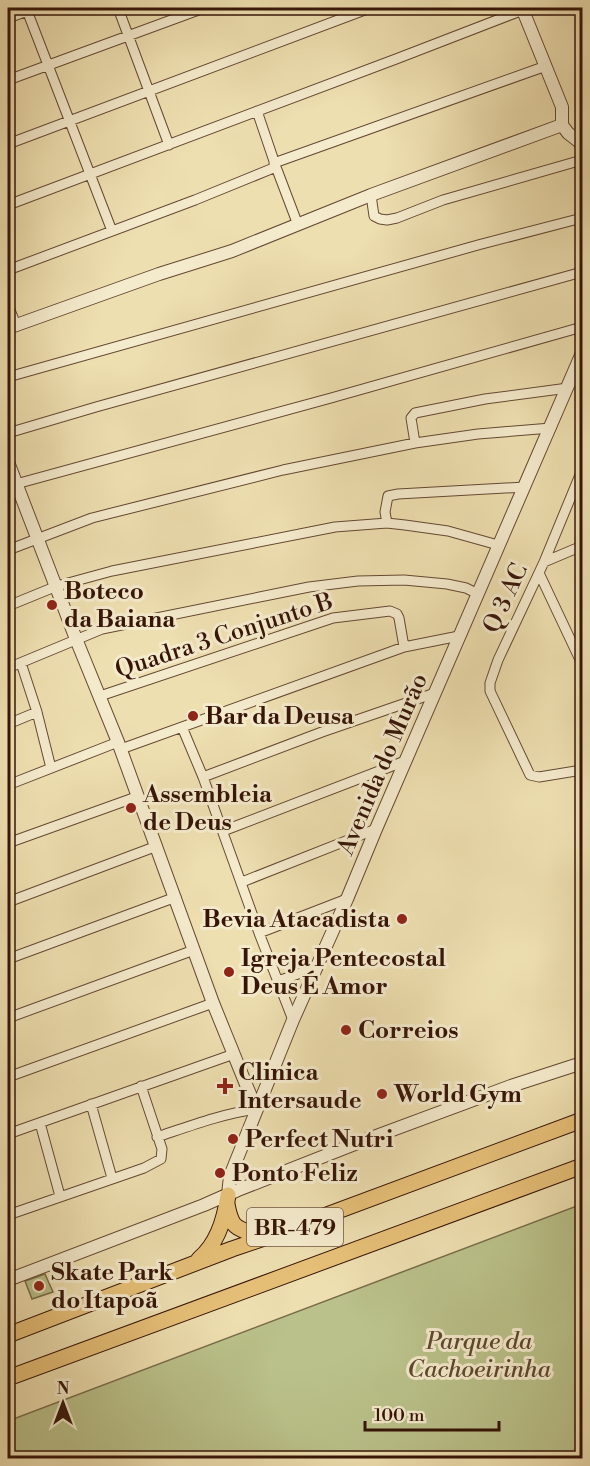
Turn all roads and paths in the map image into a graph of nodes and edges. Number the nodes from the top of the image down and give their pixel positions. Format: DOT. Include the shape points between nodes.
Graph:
graph roads {
  1 [pos="118,8"];
  2 [pos="204,8"];
  3 [pos="370,8"];
  4 [pos="30,9"];
  5 [pos="523,9"];
  6 [pos="8,18"];
  7 [pos="128,37"];
  8 [pos="47,65"];
  9 [pos="546,66"];
  10 [pos="8,80"];
  11 [pos="149,91"];
  12 [pos="256,111"];
  13 [pos="70,121"];
  14 [pos="562,125"];
  15 [pos="8,144"];
  16 [pos="582,144"];
  17 [pos="169,145"];
  18 [pos="582,160"];
  19 [pos="275,165"];
  20 [pos="90,175"];
  21 [pos="370,195"];
  22 [pos="8,205"];
  23 [pos="582,218"];
  24 [pos="298,225"];
  25 [pos="112,231"];
  26 [pos="8,270"];
  27 [pos="582,272"];
  28 [pos="8,305"];
  29 [pos="12,326"];
  30 [pos="582,327"];
  31 [pos="582,353"];
  32 [pos="8,376"];
  33 [pos="568,388"];
  34 [pos="551,428"];
  35 [pos="8,433"];
  36 [pos="415,443"];
  37 [pos="8,462"];
  38 [pos="582,470"];
  39 [pos="525,487"];
  40 [pos="579,488"];
  41 [pos="14,489"];
  42 [pos="387,524"];
  43 [pos="37,538"];
  44 [pos="498,545"];
  45 [pos="582,546"];
  46 [pos="8,550"];
  47 [pos="544,562"];
  48 [pos="539,573"];
  49 [pos="57,586"];
  50 [pos="478,594"];
  51 [pos="8,606"];
  52 [pos="459,636"];
  53 [pos="76,639"];
  54 [pos="404,647"];
  55 [pos="21,663"];
  56 [pos="582,664"];
  57 [pos="8,668"];
  58 [pos="435,693"];
  59 [pos="100,696"];
  60 [pos="37,712"];
  61 [pos="8,724"];
  62 [pos="182,727"];
  63 [pos="120,745"];
  64 [pos="405,761"];
  65 [pos="51,768"];
  66 [pos="582,770"];
  67 [pos="203,777"];
  68 [pos="8,785"];
  69 [pos="139,796"];
  70 [pos="376,829"];
  71 [pos="223,831"];
  72 [pos="8,843"];
  73 [pos="157,846"];
  74 [pos="242,882"];
  75 [pos="176,897"];
  76 [pos="347,899"];
  77 [pos="8,902"];
  78 [pos="259,933"];
  79 [pos="194,950"];
  80 [pos="8,959"];
  81 [pos="315,968"];
  82 [pos="278,981"];
  83 [pos="213,1003"];
  84 [pos="8,1018"];
  85 [pos="293,1020"];
  86 [pos="234,1054"];
  87 [pos="582,1063"];
  88 [pos="8,1077"];
  89 [pos="141,1086"];
  90 [pos="91,1104"];
  91 [pos="256,1109"];
  92 [pos="582,1120"];
  93 [pos="40,1123"];
  94 [pos="8,1134"];
  95 [pos="157,1137"];
  96 [pos="582,1166"];
  97 [pos="112,1178"];
  98 [pos="60,1196"];
  99 [pos="227,1199"];
  100 [pos="8,1211"];
  101 [pos="273,1235"];
  102 [pos="192,1265"];
  103 [pos="8,1280"];
  104 [pos="8,1335"];
  105 [pos="8,1378"];
  1 -- 7 [label="street"];
  2 -- 7 [label="street"];
  3 -- 11 [label="street"];
  4 -- 6 [label="street"];
  4 -- 8 [label="street"];
  5 -- 9 [label="street"];
  5 -- 12 [label="street"];
  7 -- 8 [label="street"];
  7 -- 11 [label="street"];
  8 -- 10 [label="street"];
  8 -- 13 [label="street"];
  9 -- 14 [label="street" via="562,107"];
  9 -- 19 [label="street"];
  11 -- 13 [label="street"];
  11 -- 17 [label="street"];
  12 -- 17 [label="street"];
  12 -- 19 [label="street"];
  13 -- 15 [label="street"];
  13 -- 20 [label="street"];
  14 -- 16 [label="street"];
  14 -- 21 [label="street"];
  17 -- 20 [label="street"];
  18 -- 21 [label="street" via="387,220 374,216"];
  19 -- 24 [label="street"];
  19 -- 25 [label="street"];
  20 -- 22 [label="street"];
  20 -- 25 [label="street"];
  21 -- 24 [label="street"];
  23 -- 32 [label="street"];
  24 -- 29 [label="street"];
  25 -- 26 [label="street"];
  27 -- 35 [label="street"];
  28 -- 29 [label="street"];
  30 -- 41 [label="street"];
  31 -- 33 [label="street, Avenida do Murão"];
  33 -- 34 [label="street, Avenida do Murão"];
  33 -- 36 [label="street" via="416,413 411,418"];
  34 -- 36 [label="street"];
  34 -- 39 [label="street, Avenida do Murão"];
  36 -- 43 [label="street" via="283,470 92,518"];
  37 -- 41 [label="street"];
  38 -- 40 [label="street"];
  39 -- 42 [label="street" via="388,496"];
  39 -- 44 [label="street, Avenida do Murão"];
  40 -- 47 [label="street"];
  41 -- 43 [label="street"];
  42 -- 44 [label="street" via="448,531"];
  42 -- 49 [label="street" via="300,533"];
  43 -- 46 [label="street"];
  43 -- 49 [label="street"];
  44 -- 50 [label="street, Avenida do Murão"];
  45 -- 47 [label="street, Q 3 AC"];
  47 -- 48 [label="street, Q 3 AC"];
  48 -- 56 [label="street"];
  48 -- 66 [label="street, Q 3 AC" via="498,660 490,691 530,776"];
  49 -- 51 [label="street"];
  49 -- 53 [label="street"];
  50 -- 52 [label="street, Avenida do Murão"];
  50 -- 53 [label="street" via="432,582 348,582 116,625"];
  52 -- 54 [label="street"];
  52 -- 58 [label="street, Avenida do Murão"];
  53 -- 55 [label="street"];
  53 -- 59 [label="street"];
  54 -- 59 [label="street, Quadra 3 Conjunto B" via="399,618 390,611 333,618"];
  54 -- 62 [label="street"];
  55 -- 57 [label="street"];
  55 -- 60 [label="street"];
  58 -- 64 [label="street, Avenida do Murão"];
  58 -- 67 [label="street"];
  59 -- 63 [label="street"];
  60 -- 61 [label="street"];
  60 -- 65 [label="street"];
  62 -- 63 [label="street"];
  62 -- 67 [label="street"];
  63 -- 65 [label="street"];
  63 -- 69 [label="street"];
  64 -- 70 [label="street, Avenida do Murão"];
  64 -- 71 [label="street"];
  65 -- 68 [label="street"];
  67 -- 71 [label="street"];
  69 -- 72 [label="street"];
  69 -- 73 [label="street"];
  70 -- 74 [label="street"];
  70 -- 76 [label="street, Avenida do Murão"];
  71 -- 74 [label="street"];
  73 -- 75 [label="street"];
  73 -- 77 [label="street"];
  74 -- 78 [label="street"];
  75 -- 79 [label="street"];
  75 -- 80 [label="street"];
  76 -- 78 [label="street"];
  76 -- 81 [label="street, Avenida do Murão"];
  78 -- 82 [label="street"];
  79 -- 83 [label="street"];
  79 -- 84 [label="street"];
  81 -- 82 [label="street"];
  81 -- 85 [label="street, Avenida do Murão"];
  82 -- 85 [label="street"];
  83 -- 86 [label="street"];
  83 -- 88 [label="street"];
  85 -- 91 [label="street, Avenida do Murão"];
  86 -- 89 [label="street"];
  86 -- 91 [label="street"];
  87 -- 99 [label="street" via="360,1142"];
  89 -- 90 [label="street"];
  89 -- 95 [label="street"];
  90 -- 93 [label="street"];
  90 -- 97 [label="street"];
  91 -- 95 [label="street"];
  91 -- 99 [label="street, Avenida do Murão" via="230,1176"];
  92 -- 101 [label="main road, BR-479"];
  93 -- 94 [label="street"];
  93 -- 98 [label="street"];
  95 -- 97 [label="street" via="161,1159"];
  96 -- 105 [label="main road, BR-479"];
  97 -- 98 [label="street"];
  98 -- 100 [label="street"];
  99 -- 101 [label="main road" via="232,1221 238,1228"];
  99 -- 102 [label="main road" via="216,1238"];
  99 -- 103 [label="street"];
  101 -- 102 [label="main road, BR-479"];
  102 -- 104 [label="main road, BR-479"];
}
